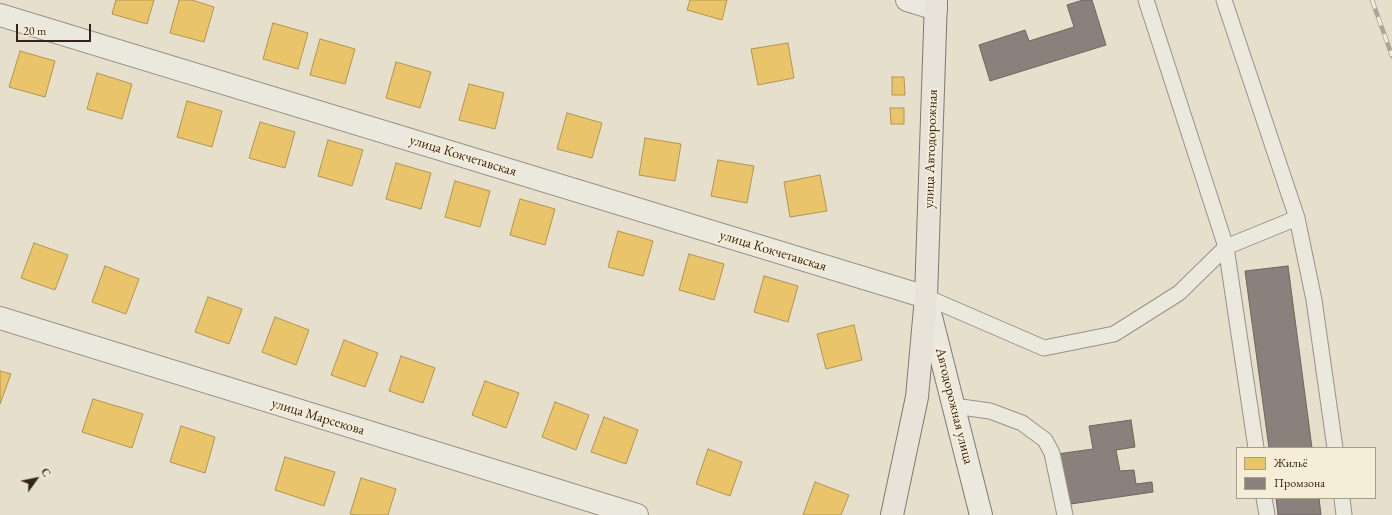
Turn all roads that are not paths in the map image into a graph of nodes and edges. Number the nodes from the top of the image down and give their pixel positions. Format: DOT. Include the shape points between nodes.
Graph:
graph roads {
  1 [pos="907,0"];
  2 [pos="1146,0"];
  3 [pos="1224,0"];
  4 [pos="936,4"];
  5 [pos="0,15"];
  6 [pos="1297,218"];
  7 [pos="1226,247"];
  8 [pos="926,297"];
  9 [pos="0,318"];
  10 [pos="954,406"];
  11 [pos="1256,447"];
  12 [pos="1335,447"];
  13 [pos="1264,499"];
  14 [pos="1342,499"];
  15 [pos="637,515"];
  16 [pos="892,515"];
  17 [pos="981,515"];
  18 [pos="1065,515"];
  19 [pos="1267,515"];
  20 [pos="1344,515"];
  1 -- 4 [label="street"];
  2 -- 7 [label="lane"];
  3 -- 6 [label="lane"];
  4 -- 8 [label="main road, улица Автодорожная"];
  5 -- 8 [label="street, улица Кокчетавская"];
  6 -- 7 [label="lane"];
  6 -- 12 [label="lane" via="1314,300"];
  7 -- 8 [label="lane" via="1179,293 1114,334 1044,348"];
  7 -- 11 [label="lane"];
  8 -- 10 [label="street, Автодорожная улица"];
  8 -- 16 [label="main road, улица Автодорожная" via="917,397"];
  9 -- 15 [label="street, улица Марсекова"];
  10 -- 17 [label="street, Автодорожная улица"];
  10 -- 18 [label="lane" via="990,411 1022,423 1045,440 1052,453"];
  13 -- 19 [label="lane"];
  14 -- 20 [label="lane"];
}
